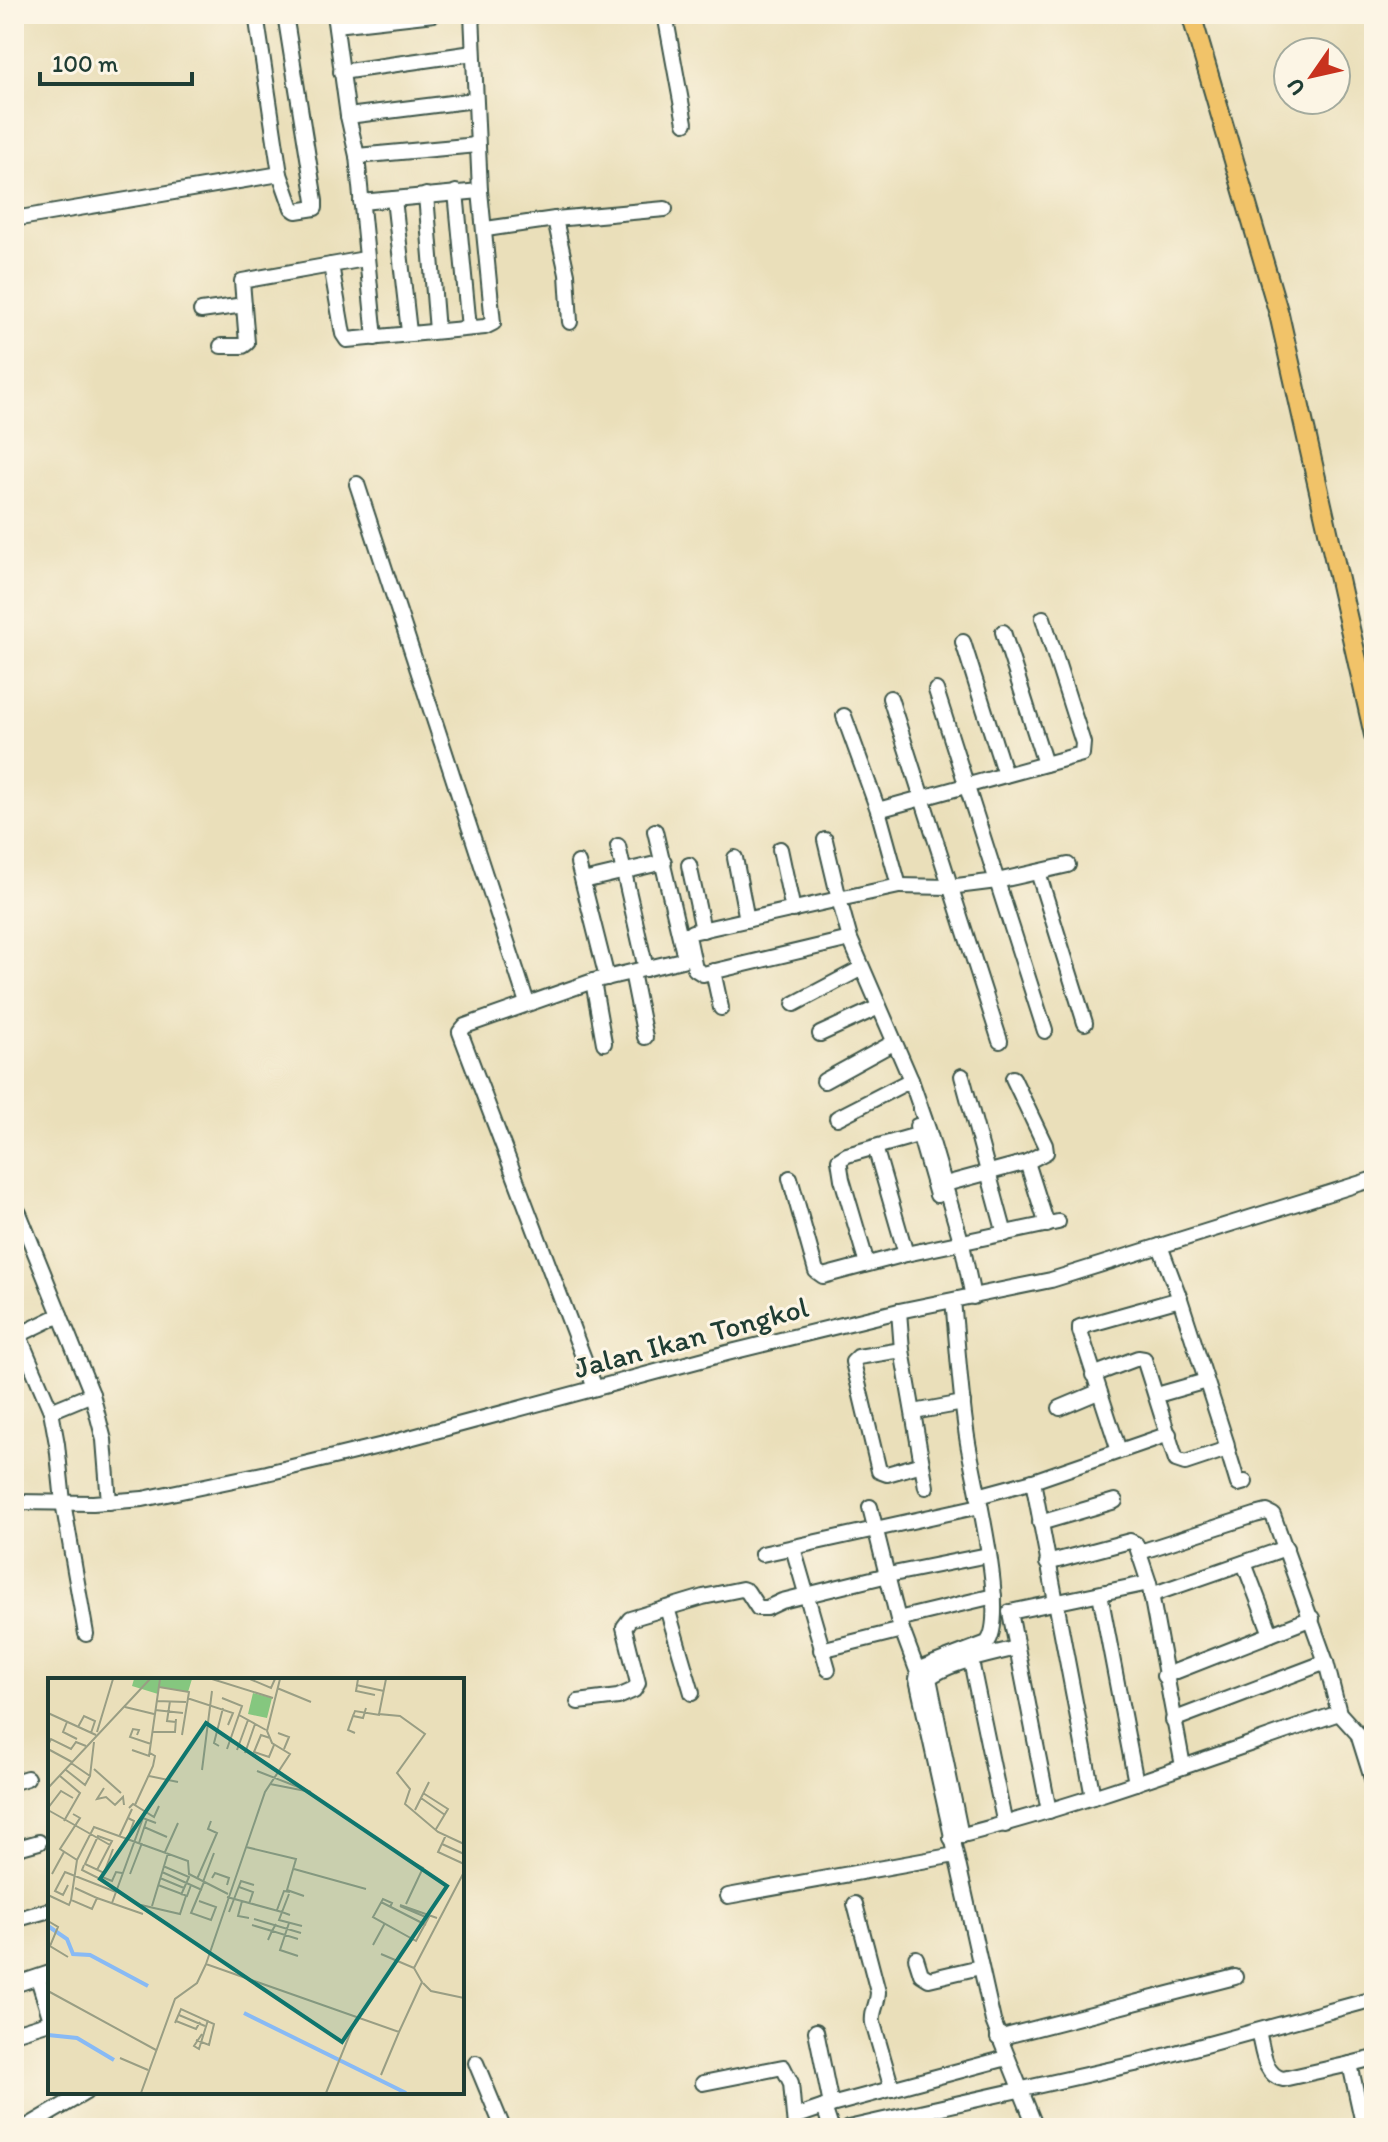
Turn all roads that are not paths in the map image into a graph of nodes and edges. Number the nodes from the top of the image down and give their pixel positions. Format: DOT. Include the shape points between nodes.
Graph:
graph roads {
  1 [pos="256,14"];
  2 [pos="285,14"];
  3 [pos="434,14"];
  4 [pos="472,14"];
  5 [pos="665,14"];
  6 [pos="1191,14"];
  7 [pos="335,19"];
  8 [pos="473,53"];
  9 [pos="341,72"];
  10 [pos="475,100"];
  11 [pos="348,116"];
  12 [pos="685,123"];
  13 [pos="477,145"];
  14 [pos="357,156"];
  15 [pos="280,174"];
  16 [pos="480,191"];
  17 [pos="456,192"];
  18 [pos="426,195"];
  19 [pos="394,199"];
  20 [pos="361,202"];
  21 [pos="665,209"];
  22 [pos="14,219"];
  23 [pos="555,219"];
  24 [pos="486,229"];
  25 [pos="365,259"];
  26 [pos="331,265"];
  27 [pos="244,305"];
  28 [pos="201,311"];
  29 [pos="570,322"];
  30 [pos="469,328"];
  31 [pos="437,331"];
  32 [pos="409,332"];
  33 [pos="375,338"];
  34 [pos="221,346"];
  35 [pos="357,484"];
  36 [pos="1043,618"];
  37 [pos="1003,632"];
  38 [pos="963,642"];
  39 [pos="936,690"];
  40 [pos="890,698"];
  41 [pos="844,716"];
  42 [pos="1374,735"];
  43 [pos="1045,764"];
  44 [pos="1005,775"];
  45 [pos="965,785"];
  46 [pos="922,797"];
  47 [pos="878,810"];
  48 [pos="655,831"];
  49 [pos="825,840"];
  50 [pos="618,846"];
  51 [pos="780,849"];
  52 [pos="735,858"];
  53 [pos="664,862"];
  54 [pos="578,863"];
  55 [pos="689,865"];
  56 [pos="1068,865"];
  57 [pos="623,871"];
  58 [pos="1038,872"];
  59 [pos="583,881"];
  60 [pos="997,881"];
  61 [pos="899,886"];
  62 [pos="949,887"];
  63 [pos="839,899"];
  64 [pos="793,910"];
  65 [pos="747,920"];
  66 [pos="703,930"];
  67 [pos="850,939"];
  68 [pos="862,968"];
  69 [pos="639,970"];
  70 [pos="713,971"];
  71 [pos="600,980"];
  72 [pos="527,1003"];
  73 [pos="794,1004"];
  74 [pos="879,1007"];
  75 [pos="721,1008"];
  76 [pos="1085,1023"];
  77 [pos="1045,1031"];
  78 [pos="820,1034"];
  79 [pos="645,1037"];
  80 [pos="1000,1041"];
  81 [pos="604,1043"];
  82 [pos="893,1043"];
  83 [pos="962,1076"];
  84 [pos="908,1077"];
  85 [pos="1013,1078"];
  86 [pos="824,1081"];
  87 [pos="837,1118"];
  88 [pos="924,1133"];
  89 [pos="875,1147"];
  90 [pos="1027,1162"];
  91 [pos="988,1171"];
  92 [pos="790,1178"];
  93 [pos="1374,1179"];
  94 [pos="939,1186"];
  95 [pos="14,1210"];
  96 [pos="1005,1234"];
  97 [pos="957,1245"];
  98 [pos="1160,1246"];
  99 [pos="906,1254"];
  100 [pos="867,1264"];
  101 [pos="963,1299"];
  102 [pos="1180,1299"];
  103 [pos="899,1311"];
  104 [pos="60,1315"];
  105 [pos="16,1330"];
  106 [pos="902,1350"];
  107 [pos="1093,1375"];
  108 [pos="1206,1381"];
  109 [pos="595,1388"];
  110 [pos="1098,1392"];
  111 [pos="92,1394"];
  112 [pos="1157,1395"];
  113 [pos="963,1403"];
  114 [pos="1060,1408"];
  115 [pos="51,1411"];
  116 [pos="914,1412"];
  117 [pos="1169,1434"];
  118 [pos="1227,1448"];
  119 [pos="1119,1451"];
  120 [pos="922,1464"];
  121 [pos="1033,1481"];
  122 [pos="1245,1482"];
  123 [pos="926,1487"];
  124 [pos="979,1501"];
  125 [pos="1115,1501"];
  126 [pos="14,1502"];
  127 [pos="63,1502"];
  128 [pos="109,1502"];
  129 [pos="870,1507"];
  130 [pos="1040,1523"];
  131 [pos="876,1530"];
  132 [pos="793,1548"];
  133 [pos="1286,1548"];
  134 [pos="1140,1552"];
  135 [pos="762,1554"];
  136 [pos="988,1555"];
  137 [pos="1047,1563"];
  138 [pos="1244,1563"];
  139 [pos="888,1575"];
  140 [pos="1150,1589"];
  141 [pos="1100,1594"];
  142 [pos="807,1595"];
  143 [pos="994,1596"];
  144 [pos="1055,1604"];
  145 [pos="667,1608"];
  146 [pos="1312,1618"];
  147 [pos="900,1624"];
  148 [pos="86,1634"];
  149 [pos="1271,1634"];
  150 [pos="1016,1648"];
  151 [pos="821,1650"];
  152 [pos="971,1661"];
  153 [pos="1326,1662"];
  154 [pos="828,1669"];
  155 [pos="917,1670"];
  156 [pos="1164,1676"];
  157 [pos="692,1693"];
  158 [pos="578,1702"];
  159 [pos="1339,1713"];
  160 [pos="1173,1720"];
  161 [pos="1183,1766"];
  162 [pos="1136,1783"];
  163 [pos="1374,1785"];
  164 [pos="1093,1797"];
  165 [pos="1049,1811"];
  166 [pos="1005,1825"];
  167 [pos="956,1837"];
  168 [pos="39,1842"];
  169 [pos="14,1849"];
  170 [pos="955,1855"];
  171 [pos="728,1896"];
  172 [pos="855,1904"];
  173 [pos="48,1911"];
  174 [pos="14,1920"];
  175 [pos="916,1958"];
  176 [pos="980,1967"];
  177 [pos="44,1976"];
  178 [pos="1235,1977"];
  179 [pos="14,1985"];
  180 [pos="1374,1999"];
  181 [pos="48,2005"];
  182 [pos="48,2021"];
  183 [pos="816,2031"];
  184 [pos="1258,2031"];
  185 [pos="14,2033"];
  186 [pos="998,2038"];
  187 [pos="1007,2058"];
  188 [pos="1374,2058"];
  189 [pos="476,2063"];
  190 [pos="1350,2064"];
  191 [pos="703,2083"];
  192 [pos="892,2089"];
  193 [pos="1023,2091"];
  194 [pos="83,2094"];
  195 [pos="828,2106"];
  196 [pos="14,2122"];
  197 [pos="795,2122"];
  198 [pos="17,2128"];
  199 [pos="25,2128"];
  200 [pos="503,2128"];
  201 [pos="831,2128"];
  202 [pos="848,2128"];
  203 [pos="1036,2128"];
  204 [pos="1364,2128"];
  1 -- 15 [label="street"];
  2 -- 15 [label="street" via="314,209 292,208"];
  3 -- 7 [label="street"];
  4 -- 8 [label="street"];
  5 -- 12 [label="street"];
  6 -- 42 [label="main road" via="1279,314"];
  7 -- 9 [label="street"];
  8 -- 9 [label="street"];
  8 -- 10 [label="street"];
  9 -- 11 [label="street"];
  10 -- 11 [label="street"];
  10 -- 13 [label="street"];
  11 -- 14 [label="street"];
  13 -- 14 [label="street"];
  13 -- 16 [label="street"];
  14 -- 20 [label="street"];
  15 -- 22 [label="street"];
  16 -- 17 [label="street"];
  16 -- 24 [label="street"];
  17 -- 18 [label="street"];
  17 -- 30 [label="street"];
  18 -- 19 [label="street"];
  18 -- 31 [label="street"];
  19 -- 20 [label="street"];
  19 -- 32 [label="street"];
  20 -- 25 [label="street"];
  21 -- 23 [label="street"];
  23 -- 24 [label="street"];
  23 -- 29 [label="street"];
  24 -- 30 [label="street" via="493,323"];
  25 -- 26 [label="street"];
  25 -- 33 [label="street"];
  26 -- 27 [label="street" via="246,278 241,286"];
  26 -- 33 [label="street" via="345,338"];
  27 -- 28 [label="street"];
  27 -- 34 [label="street" via="247,343"];
  30 -- 31 [label="street"];
  31 -- 32 [label="street"];
  32 -- 33 [label="street"];
  35 -- 72 [label="street"];
  36 -- 43 [label="street" via="1084,748 1082,754"];
  37 -- 43 [label="street"];
  38 -- 44 [label="street"];
  39 -- 45 [label="street"];
  40 -- 46 [label="street"];
  41 -- 47 [label="street"];
  43 -- 44 [label="street"];
  44 -- 45 [label="street"];
  45 -- 46 [label="street"];
  45 -- 60 [label="street"];
  46 -- 47 [label="street"];
  46 -- 62 [label="street"];
  47 -- 61 [label="street"];
  48 -- 53 [label="street"];
  49 -- 63 [label="street"];
  50 -- 57 [label="street"];
  51 -- 64 [label="street"];
  52 -- 65 [label="street"];
  53 -- 57 [label="street"];
  53 -- 69 [label="street" via="684,958"];
  54 -- 59 [label="street"];
  55 -- 66 [label="street"];
  56 -- 58 [label="street"];
  57 -- 59 [label="street"];
  57 -- 69 [label="street"];
  58 -- 60 [label="street"];
  58 -- 76 [label="street"];
  59 -- 71 [label="street"];
  60 -- 62 [label="street"];
  60 -- 77 [label="street"];
  61 -- 62 [label="street"];
  61 -- 63 [label="street"];
  62 -- 80 [label="street"];
  63 -- 64 [label="street"];
  63 -- 67 [label="street"];
  64 -- 65 [label="street"];
  65 -- 66 [label="street"];
  66 -- 70 [label="street" via="688,936 691,959 698,972"];
  67 -- 68 [label="street"];
  67 -- 70 [label="street"];
  68 -- 73 [label="street"];
  68 -- 74 [label="street"];
  69 -- 71 [label="street"];
  69 -- 79 [label="street"];
  70 -- 75 [label="street"];
  71 -- 72 [label="street"];
  71 -- 81 [label="street"];
  72 -- 109 [label="street" via="460,1032"];
  74 -- 78 [label="street"];
  74 -- 82 [label="street"];
  82 -- 84 [label="street"];
  82 -- 86 [label="street"];
  83 -- 91 [label="street"];
  84 -- 87 [label="street"];
  84 -- 88 [label="street"];
  85 -- 90 [label="street" via="1047,1149"];
  88 -- 89 [label="street"];
  88 -- 94 [label="street"];
  89 -- 99 [label="street"];
  89 -- 100 [label="street" via="838,1163"];
  90 -- 91 [label="street"];
  90 -- 96 [label="street" via="1053,1224"];
  91 -- 94 [label="street"];
  91 -- 96 [label="street"];
  92 -- 100 [label="street" via="818,1275"];
  93 -- 98 [label="street, Jalan Ikan Tongkol"];
  94 -- 97 [label="street"];
  95 -- 104 [label="street"];
  96 -- 97 [label="street"];
  97 -- 99 [label="street"];
  97 -- 101 [label="street"];
  98 -- 101 [label="street, Jalan Ikan Tongkol" via="1051,1280"];
  98 -- 102 [label="street"];
  99 -- 100 [label="street"];
  101 -- 103 [label="street, Jalan Ikan Tongkol"];
  101 -- 113 [label="street"];
  102 -- 107 [label="street" via="1082,1325"];
  102 -- 108 [label="street"];
  103 -- 106 [label="street"];
  103 -- 109 [label="street, Jalan Ikan Tongkol"];
  104 -- 105 [label="street"];
  104 -- 111 [label="street"];
  105 -- 115 [label="street"];
  106 -- 116 [label="street"];
  106 -- 120 [label="street" via="853,1362 879,1471 887,1474"];
  107 -- 110 [label="street"];
  107 -- 112 [label="street" via="1142,1358"];
  108 -- 112 [label="street"];
  108 -- 118 [label="street"];
  109 -- 128 [label="street, Jalan Ikan Tongkol" via="281,1470 158,1497"];
  110 -- 114 [label="street"];
  110 -- 119 [label="street"];
  111 -- 115 [label="street"];
  111 -- 128 [label="street" via="104,1440"];
  112 -- 117 [label="street"];
  113 -- 116 [label="street"];
  113 -- 124 [label="street"];
  115 -- 127 [label="street"];
  116 -- 120 [label="street"];
  117 -- 118 [label="street" via="1180,1463"];
  117 -- 119 [label="street"];
  118 -- 122 [label="street" via="1238,1484"];
  119 -- 121 [label="street"];
  120 -- 123 [label="street"];
  121 -- 124 [label="street"];
  121 -- 130 [label="street"];
  124 -- 131 [label="street"];
  124 -- 136 [label="street"];
  125 -- 130 [label="street"];
  126 -- 127 [label="street, Jalan Ikan Tongkol"];
  127 -- 128 [label="street, Jalan Ikan Tongkol"];
  127 -- 148 [label="street"];
  129 -- 131 [label="street"];
  130 -- 137 [label="street"];
  131 -- 132 [label="street"];
  131 -- 139 [label="street"];
  132 -- 135 [label="street"];
  132 -- 142 [label="street"];
  133 -- 134 [label="street" via="1274,1516 1267,1512"];
  133 -- 138 [label="street"];
  133 -- 146 [label="street"];
  134 -- 137 [label="street" via="1130,1541"];
  134 -- 140 [label="street"];
  136 -- 139 [label="street"];
  136 -- 143 [label="street"];
  137 -- 144 [label="street"];
  138 -- 140 [label="street"];
  138 -- 149 [label="street"];
  139 -- 142 [label="street"];
  139 -- 147 [label="street"];
  140 -- 141 [label="street"];
  140 -- 156 [label="street"];
  141 -- 144 [label="street"];
  141 -- 162 [label="street"];
  142 -- 145 [label="street" via="758,1608 747,1591 733,1590"];
  142 -- 151 [label="street"];
  143 -- 147 [label="street"];
  143 -- 155 [label="street" via="994,1631 987,1643"];
  144 -- 150 [label="street" via="1010,1612"];
  144 -- 164 [label="street"];
  145 -- 157 [label="street"];
  145 -- 158 [label="street" via="625,1623 638,1683 634,1690"];
  146 -- 149 [label="street"];
  146 -- 153 [label="street"];
  147 -- 151 [label="street"];
  147 -- 155 [label="street"];
  149 -- 156 [label="street"];
  150 -- 152 [label="street"];
  150 -- 165 [label="street"];
  151 -- 154 [label="street"];
  152 -- 166 [label="street"];
  152 -- 167 [label="street" via="929,1678"];
  153 -- 159 [label="street"];
  153 -- 160 [label="street"];
  155 -- 167 [label="street"];
  156 -- 160 [label="street"];
  159 -- 161 [label="street"];
  159 -- 163 [label="street" via="1356,1729"];
  160 -- 161 [label="street"];
  161 -- 162 [label="street"];
  162 -- 164 [label="street"];
  164 -- 165 [label="street"];
  165 -- 166 [label="street"];
  166 -- 167 [label="street"];
  167 -- 170 [label="street"];
  168 -- 169 [label="street"];
  170 -- 171 [label="street"];
  170 -- 176 [label="street"];
  172 -- 192 [label="street" via="878,1992 871,2016"];
  173 -- 174 [label="street"];
  175 -- 176 [label="street" via="921,1974 929,1979"];
  176 -- 186 [label="street"];
  177 -- 179 [label="street"];
  177 -- 181 [label="street"];
  178 -- 186 [label="street"];
  180 -- 184 [label="street"];
  182 -- 185 [label="street"];
  183 -- 195 [label="street"];
  184 -- 190 [label="street" via="1269,2073 1277,2078"];
  184 -- 193 [label="street"];
  186 -- 187 [label="street"];
  187 -- 192 [label="street"];
  187 -- 193 [label="street"];
  188 -- 190 [label="street"];
  189 -- 200 [label="street"];
  190 -- 204 [label="street"];
  191 -- 197 [label="street" via="783,2067 791,2083"];
  192 -- 195 [label="street"];
  193 -- 202 [label="street"];
  193 -- 203 [label="street"];
  194 -- 199 [label="street"];
  195 -- 197 [label="street"];
  195 -- 201 [label="street"];
  196 -- 198 [label="street"];
}
